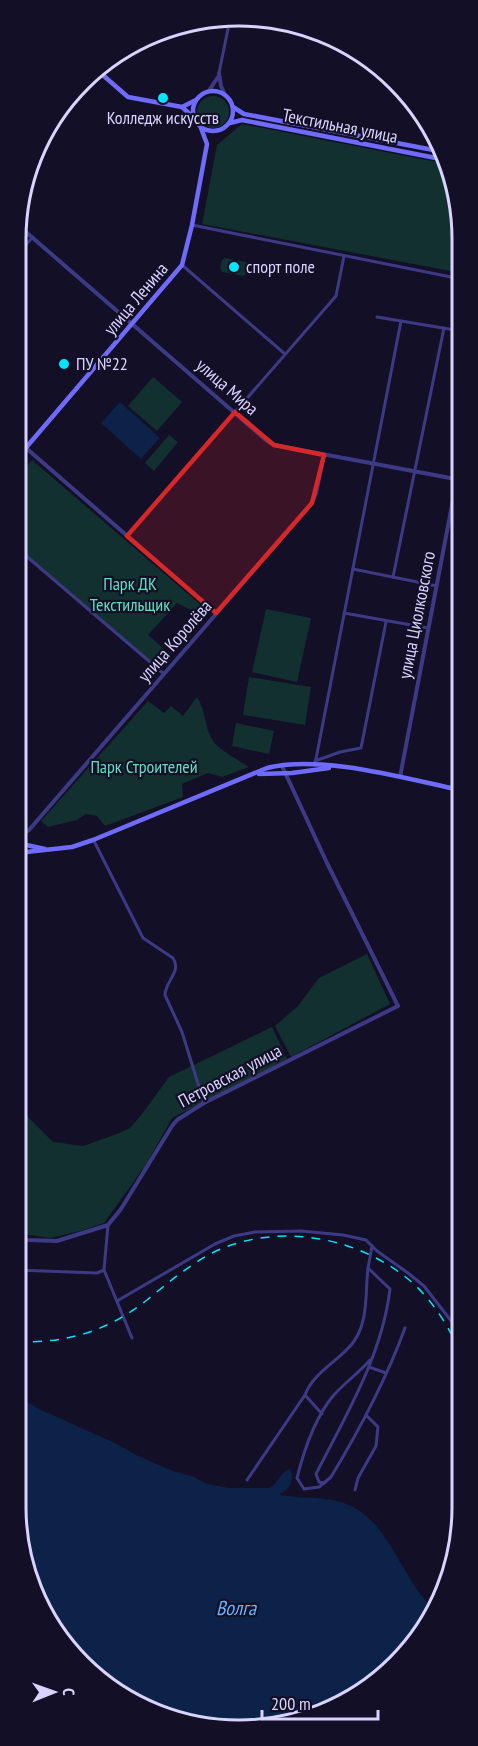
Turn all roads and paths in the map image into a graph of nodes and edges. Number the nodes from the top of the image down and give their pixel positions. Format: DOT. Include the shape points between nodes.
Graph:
graph roads {
  1 [pos="229,26"];
  2 [pos="103,74"];
  3 [pos="219,74"];
  4 [pos="208,92"];
  5 [pos="225,95"];
  6 [pos="196,100"];
  7 [pos="182,107"];
  8 [pos="233,107"];
  9 [pos="193,117"];
  10 [pos="230,123"];
  11 [pos="201,128"];
  12 [pos="220,131"];
  13 [pos="207,143"];
  14 [pos="432,150"];
  15 [pos="436,158"];
  16 [pos="192,225"];
  17 [pos="26,232"];
  18 [pos="33,237"];
  19 [pos="26,244"];
  20 [pos="344,256"];
  21 [pos="182,265"];
  22 [pos="452,277"];
  23 [pos="377,316"];
  24 [pos="401,321"];
  25 [pos="133,324"];
  26 [pos="444,328"];
  27 [pos="452,329"];
  28 [pos="285,354"];
  29 [pos="235,412"];
  30 [pos="26,448"];
  31 [pos="324,455"];
  32 [pos="372,464"];
  33 [pos="413,471"];
  34 [pos="452,479"];
  35 [pos="452,515"];
  36 [pos="127,536"];
  37 [pos="26,556"];
  38 [pos="353,569"];
  39 [pos="393,577"];
  40 [pos="438,586"];
  41 [pos="216,613"];
  42 [pos="344,613"];
  43 [pos="386,621"];
  44 [pos="429,628"];
  45 [pos="164,674"];
  46 [pos="282,765"];
  47 [pos="314,765"];
  48 [pos="285,773"];
  49 [pos="254,774"];
  50 [pos="400,777"];
  51 [pos="452,788"];
  52 [pos="26,832"];
  53 [pos="93,840"];
  54 [pos="26,845"];
  55 [pos="51,849"];
  56 [pos="26,852"];
  57 [pos="204,1103"];
  58 [pos="108,1226"];
  59 [pos="26,1240"];
  60 [pos="372,1246"];
  61 [pos="368,1268"];
  62 [pos="26,1270"];
  63 [pos="104,1270"];
  64 [pos="117,1300"];
  65 [pos="452,1322"];
  66 [pos="405,1328"];
  67 [pos="132,1338"];
  68 [pos="373,1356"];
  69 [pos="369,1367"];
  70 [pos="386,1373"];
  71 [pos="305,1395"];
  72 [pos="322,1414"];
  73 [pos="367,1416"];
  74 [pos="248,1480"];
  75 [pos="324,1483"];
  76 [pos="355,1490"];
  1 -- 3 [label="street"];
  2 -- 7 [label="main road" via="128,97"];
  3 -- 4 [label="street"];
  3 -- 5 [label="street"];
  4 -- 5 [label="main road"];
  4 -- 6 [label="main road"];
  5 -- 8 [label="main road"];
  6 -- 7 [label="main road"];
  6 -- 9 [label="main road"];
  7 -- 9 [label="main road"];
  8 -- 10 [label="main road"];
  8 -- 14 [label="main road, Текстильная улица" via="244,114"];
  9 -- 11 [label="main road"];
  10 -- 12 [label="main road"];
  10 -- 15 [label="main road, Текстильная улица" via="242,120"];
  11 -- 12 [label="main road"];
  11 -- 13 [label="main road"];
  12 -- 13 [label="main road"];
  13 -- 16 [label="main road, улица Ленина"];
  16 -- 20 [label="street"];
  16 -- 21 [label="main road, улица Ленина"];
  17 -- 18 [label="street, улица Мира"];
  18 -- 19 [label="street"];
  18 -- 25 [label="street, улица Мира"];
  20 -- 22 [label="street"];
  20 -- 28 [label="street" via="336,296"];
  21 -- 25 [label="main road, улица Ленина"];
  21 -- 28 [label="street"];
  23 -- 24 [label="street"];
  24 -- 26 [label="street"];
  24 -- 32 [label="street"];
  25 -- 29 [label="street, улица Мира"];
  25 -- 30 [label="main road, улица Ленина"];
  26 -- 27 [label="street"];
  26 -- 33 [label="street"];
  28 -- 29 [label="street"];
  29 -- 31 [label="street, улица Мира" via="274,445"];
  29 -- 36 [label="street"];
  30 -- 36 [label="street"];
  31 -- 32 [label="street, улица Мира"];
  31 -- 41 [label="street, улица Королёва" via="312,503"];
  32 -- 33 [label="street, улица Мира"];
  32 -- 38 [label="street"];
  33 -- 34 [label="street, улица Мира"];
  33 -- 39 [label="street"];
  35 -- 40 [label="street, улица Циолковского"];
  36 -- 41 [label="street"];
  37 -- 45 [label="street"];
  38 -- 39 [label="street"];
  38 -- 42 [label="street"];
  39 -- 40 [label="street"];
  40 -- 44 [label="street, улица Циолковского"];
  41 -- 45 [label="street, улица Королёва"];
  42 -- 43 [label="street"];
  42 -- 47 [label="street"];
  43 -- 44 [label="street"];
  43 -- 47 [label="street" via="361,748 340,752"];
  44 -- 50 [label="street, улица Циолковского"];
  45 -- 52 [label="street, улица Королёва"];
  46 -- 47 [label="main road"];
  46 -- 48 [label="street"];
  46 -- 49 [label="main road"];
  47 -- 48 [label="main road"];
  47 -- 50 [label="main road"];
  48 -- 49 [label="main road"];
  48 -- 57 [label="street, Петровская улица" via="398,1006"];
  49 -- 53 [label="main road"];
  50 -- 51 [label="main road"];
  53 -- 55 [label="main road"];
  53 -- 57 [label="street" via="143,938 176,963 165,996 184,1038"];
  54 -- 55 [label="main road"];
  55 -- 56 [label="main road"];
  57 -- 58 [label="street, Петровская улица" via="172,1126"];
  58 -- 59 [label="street" via="57,1241"];
  58 -- 63 [label="street"];
  60 -- 61 [label="street"];
  60 -- 64 [label="street" via="366,1240 343,1235 301,1231 234,1236"];
  60 -- 65 [label="street" via="424,1286"];
  61 -- 68 [label="street" via="390,1289"];
  61 -- 71 [label="street" via="364,1319 353,1343 308,1385"];
  62 -- 63 [label="street" via="97,1274"];
  63 -- 64 [label="street"];
  64 -- 67 [label="street"];
  66 -- 70 [label="street"];
  68 -- 69 [label="street"];
  68 -- 72 [label="street" via="333,1396"];
  69 -- 70 [label="street"];
  69 -- 75 [label="street" via="316,1474 319,1482"];
  70 -- 73 [label="street"];
  71 -- 72 [label="street"];
  71 -- 74 [label="street"];
  72 -- 75 [label="street" via="297,1478 304,1489"];
  73 -- 75 [label="street"];
  73 -- 76 [label="street" via="378,1427 376,1446"];
}
